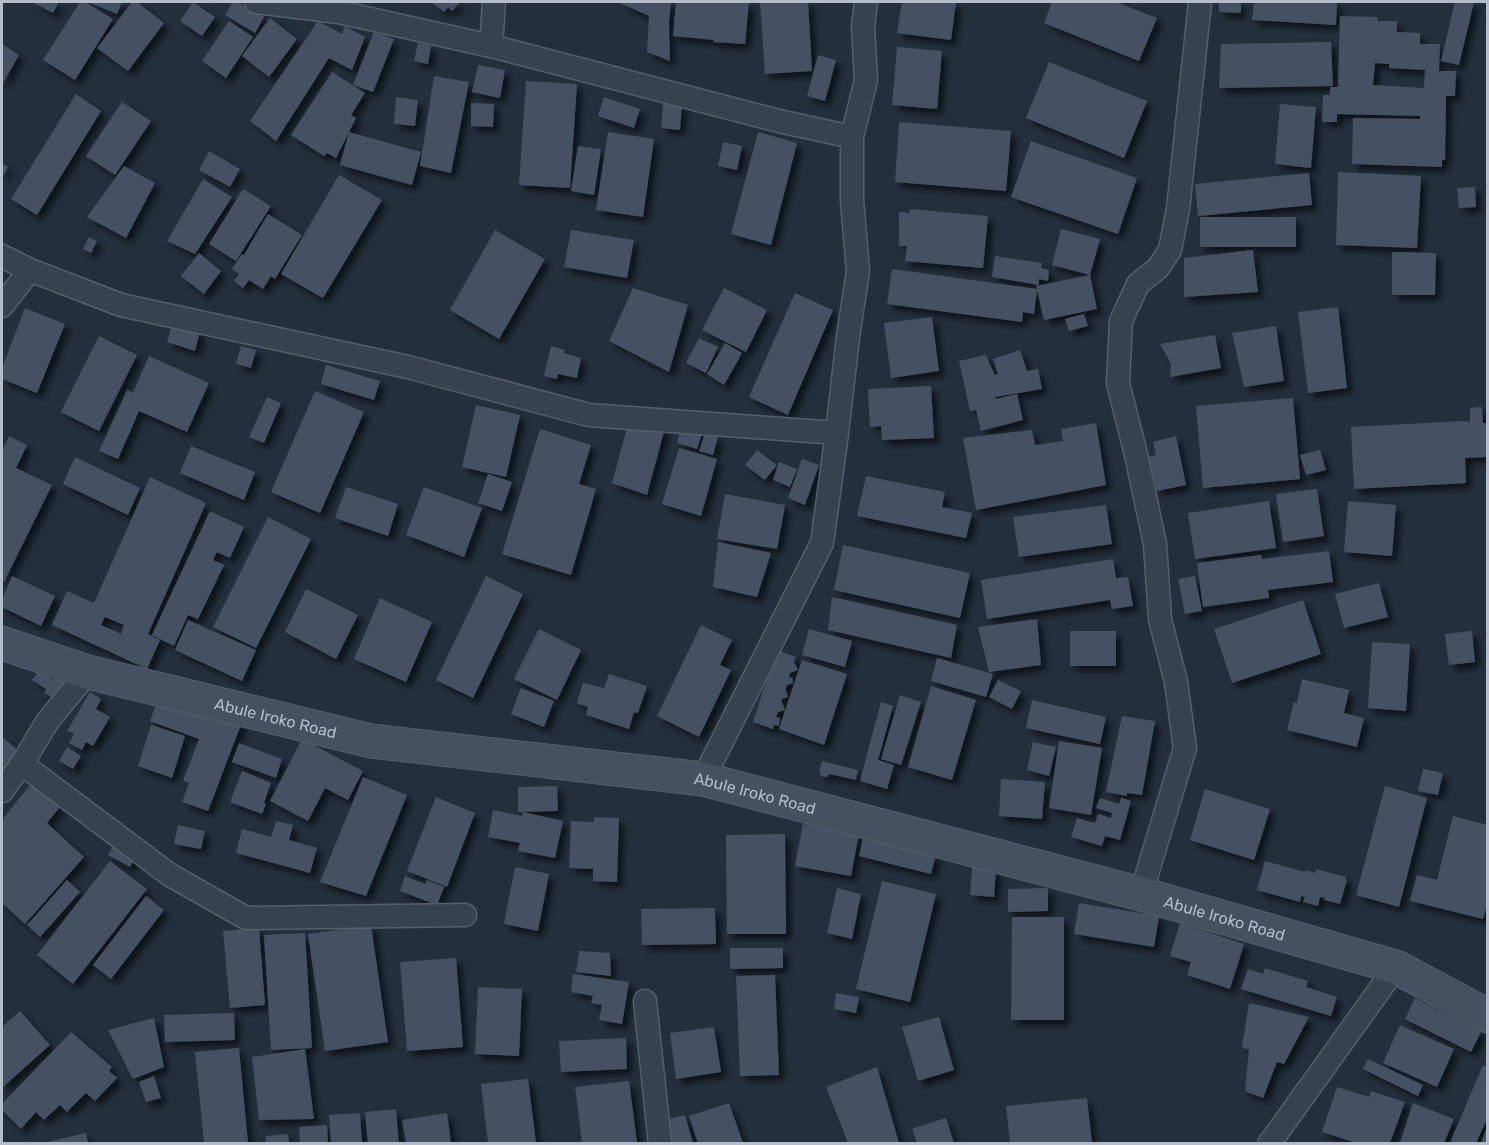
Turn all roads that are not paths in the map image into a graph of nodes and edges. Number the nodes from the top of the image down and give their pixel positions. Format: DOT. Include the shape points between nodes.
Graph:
graph roads {
  1 [pos="256,2"];
  2 [pos="494,2"];
  3 [pos="866,2"];
  4 [pos="1200,2"];
  5 [pos="490,46"];
  6 [pos="852,137"];
  7 [pos="2,256"];
  8 [pos="30,270"];
  9 [pos="2,306"];
  10 [pos="837,434"];
  11 [pos="2,643"];
  12 [pos="88,672"];
  13 [pos="22,764"];
  14 [pos="703,779"];
  15 [pos="2,791"];
  16 [pos="1141,894"];
  17 [pos="465,915"];
  18 [pos="1396,967"];
  19 [pos="645,1001"];
  20 [pos="1488,1016"];
  21 [pos="660,1143"];
  22 [pos="1269,1143"];
  1 -- 5 [label="street" via="339,12"];
  2 -- 5 [label="street"];
  3 -- 6 [label="street" via="866,80"];
  4 -- 16 [label="street" via="1178,209 1170,250 1158,268 1138,284 1121,321 1118,383 1155,544 1160,620 1176,682 1185,748"];
  5 -- 6 [label="street"];
  6 -- 10 [label="street" via="858,272"];
  7 -- 8 [label="street"];
  8 -- 9 [label="street"];
  8 -- 10 [label="street" via="122,305 408,367 589,415"];
  10 -- 14 [label="street" via="822,543"];
  11 -- 12 [label="street, Abule Iroko Road"];
  12 -- 13 [label="street" via="47,722"];
  12 -- 14 [label="street, Abule Iroko Road" via="371,741"];
  13 -- 15 [label="street"];
  13 -- 17 [label="street" via="170,875 246,918"];
  14 -- 16 [label="street, Abule Iroko Road"];
  16 -- 18 [label="street, Abule Iroko Road"];
  18 -- 20 [label="street, Abule Iroko Road"];
  18 -- 22 [label="street"];
  19 -- 21 [label="street"];
}
